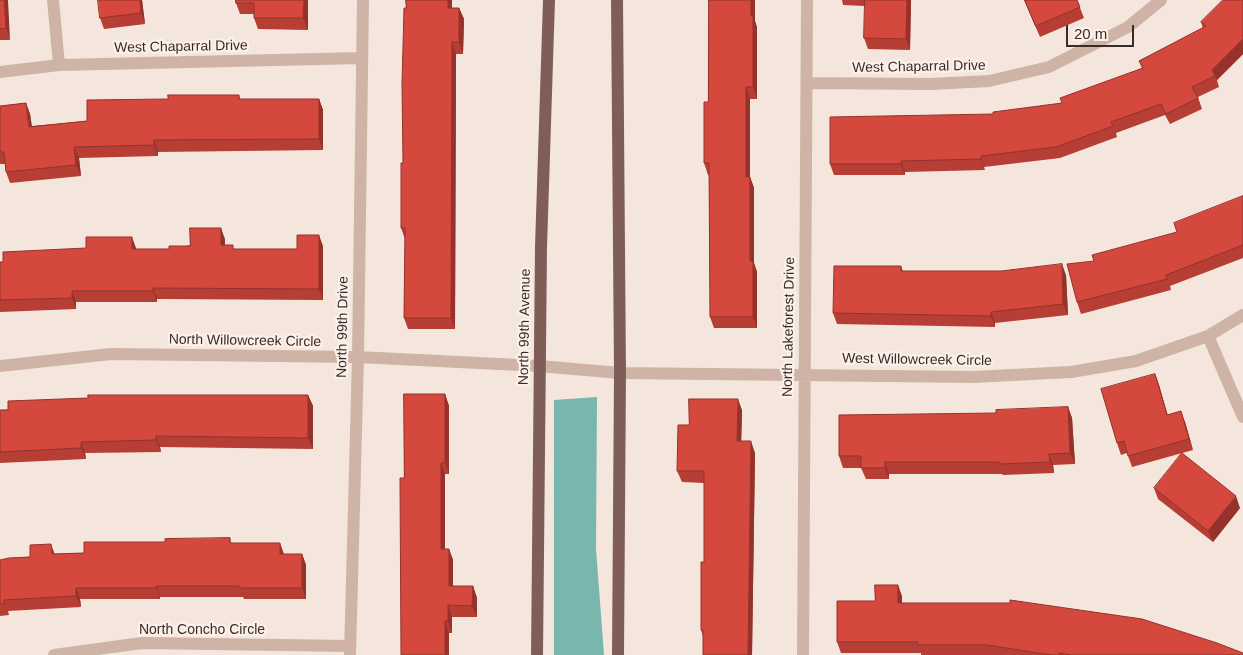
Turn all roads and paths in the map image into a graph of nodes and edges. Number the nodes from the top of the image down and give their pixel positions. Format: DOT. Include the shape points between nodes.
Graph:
graph roads {
  1 [pos="53,0"];
  2 [pos="363,0"];
  3 [pos="548,0"];
  4 [pos="617,0"];
  5 [pos="807,0"];
  6 [pos="1162,0"];
  7 [pos="362,58"];
  8 [pos="60,65"];
  9 [pos="0,72"];
  10 [pos="807,83"];
  11 [pos="1243,315"];
  12 [pos="1208,336"];
  13 [pos="358,357"];
  14 [pos="0,366"];
  15 [pos="539,366"];
  16 [pos="580,369"];
  17 [pos="620,373"];
  18 [pos="804,374"];
  19 [pos="1243,417"];
  20 [pos="350,651"];
  21 [pos="54,655"];
  22 [pos="537,655"];
  23 [pos="618,655"];
  24 [pos="803,655"];
  1 -- 8 [label="street"];
  2 -- 7 [label="street, North 99th Drive"];
  3 -- 15 [label="main road, North 99th Avenue"];
  4 -- 17 [label="main road"];
  5 -- 10 [label="street, North Lakeforest Drive"];
  6 -- 10 [label="street, West Chaparral Drive" via="1128,27 1049,67 989,82"];
  7 -- 8 [label="street, West Chaparral Drive"];
  7 -- 13 [label="street, North 99th Drive"];
  8 -- 9 [label="street, West Chaparral Drive"];
  10 -- 18 [label="street, North Lakeforest Drive"];
  11 -- 12 [label="street, West Willowcreek Circle"];
  12 -- 18 [label="street, West Willowcreek Circle" via="1136,361 1071,372 973,378"];
  12 -- 19 [label="street"];
  13 -- 14 [label="street, North Willowcreek Circle" via="111,354"];
  13 -- 15 [label="street, North Willowcreek Circle"];
  13 -- 20 [label="street, North 99th Drive"];
  15 -- 16 [label="street, North Willowcreek Circle"];
  15 -- 22 [label="main road, North 99th Avenue"];
  16 -- 17 [label="street, West Willowcreek Circle"];
  17 -- 18 [label="street, West Willowcreek Circle"];
  17 -- 23 [label="main road"];
  18 -- 24 [label="street, North Lakeforest Drive"];
  20 -- 21 [label="street, North Concho Circle" via="142,643"];
}
